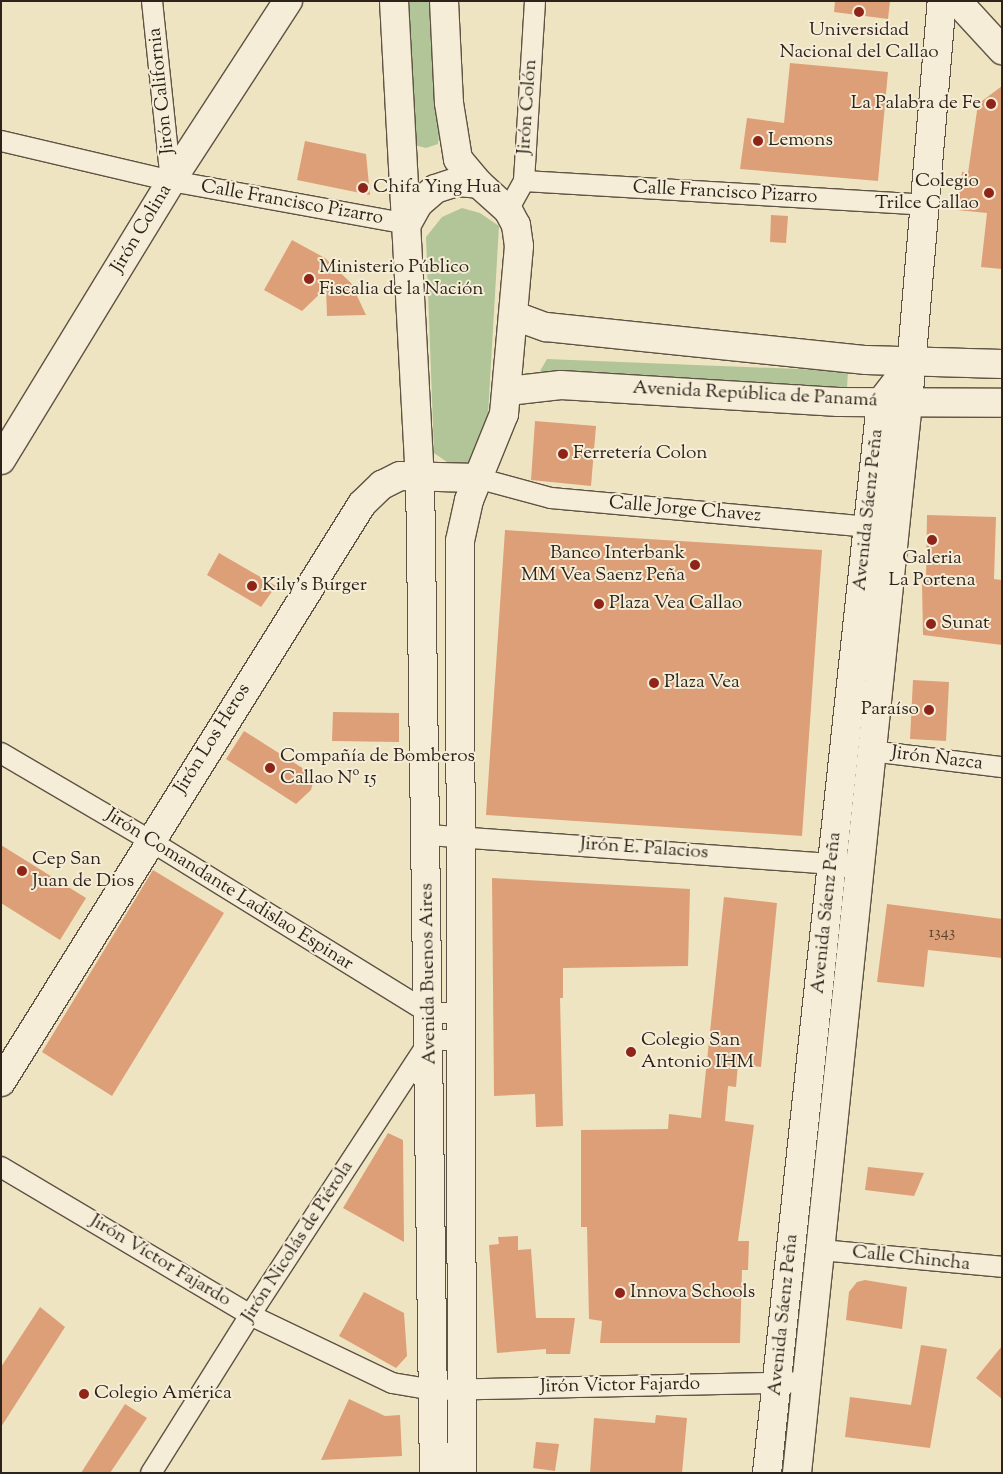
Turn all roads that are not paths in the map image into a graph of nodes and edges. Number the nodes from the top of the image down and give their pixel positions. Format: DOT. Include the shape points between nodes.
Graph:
graph roads {
  1 [pos="152,1"];
  2 [pos="288,1"];
  3 [pos="394,1"];
  4 [pos="444,1"];
  5 [pos="535,1"];
  6 [pos="942,1"];
  7 [pos="957,1"];
  8 [pos="1001,47"];
  9 [pos="1,141"];
  10 [pos="171,182"];
  11 [pos="524,182"];
  12 [pos="479,184"];
  13 [pos="925,205"];
  14 [pos="508,210"];
  15 [pos="407,224"];
  16 [pos="515,316"];
  17 [pos="911,363"];
  18 [pos="1002,364"];
  19 [pos="508,391"];
  20 [pos="881,402"];
  21 [pos="908,403"];
  22 [pos="1002,403"];
  23 [pos="1,460"];
  24 [pos="420,474"];
  25 [pos="477,478"];
  26 [pos="868,526"];
  27 [pos="894,529"];
  28 [pos="871,751"];
  29 [pos="1,753"];
  30 [pos="1002,767"];
  31 [pos="428,835"];
  32 [pos="460,835"];
  33 [pos="149,840"];
  34 [pos="832,864"];
  35 [pos="860,867"];
  36 [pos="461,1012"];
  37 [pos="429,1013"];
  38 [pos="430,1040"];
  39 [pos="461,1040"];
  40 [pos="1,1082"];
  41 [pos="1,1167"];
  42 [pos="820,1250"];
  43 [pos="1002,1267"];
  44 [pos="250,1315"];
  45 [pos="806,1382"];
  46 [pos="777,1383"];
  47 [pos="462,1389"];
  48 [pos="434,1390"];
  49 [pos="151,1473"];
  50 [pos="434,1473"];
  51 [pos="462,1473"];
  52 [pos="767,1473"];
  53 [pos="797,1473"];
  1 -- 10 [label="street, Jirón California"];
  2 -- 10 [label="main road, Jirón Colina"];
  3 -- 15 [label="main road, Avenida Buenos Aires"];
  4 -- 12 [label="main road" via="452,134 458,159"];
  5 -- 11 [label="street, Jirón Colón"];
  6 -- 13 [label="main road, Avenida Sáenz Peña"];
  7 -- 8 [label="main road"];
  9 -- 10 [label="street, Calle Francisco Pizarro"];
  10 -- 15 [label="street, Calle Francisco Pizarro"];
  10 -- 23 [label="main road, Jirón Colina"];
  11 -- 13 [label="street, Calle Francisco Pizarro"];
  11 -- 14 [label="street, Jirón Colón"];
  12 -- 14 [label="main road"];
  12 -- 15 [label="main road" via="457,182 435,189 418,204"];
  13 -- 17 [label="main road, Avenida Sáenz Peña"];
  14 -- 16 [label="main road, Avenida Buenos Aires" via="516,225 519,246"];
  15 -- 24 [label="main road, Avenida Buenos Aires"];
  16 -- 17 [label="main road" via="546,327"];
  16 -- 19 [label="main road, Avenida Buenos Aires"];
  17 -- 18 [label="main road"];
  17 -- 20 [label="main road, Avenida Sáenz Peña"];
  17 -- 21 [label="main road, Avenida Sáenz Peña"];
  19 -- 20 [label="main road, Avenida República de Panamá" via="539,386 587,386 737,397"];
  19 -- 25 [label="main road, Avenida Buenos Aires" via="504,414"];
  20 -- 21 [label="main road, Avenida República de Panamá"];
  20 -- 26 [label="main road, Avenida Sáenz Peña"];
  21 -- 22 [label="main road, Avenida República de Panamá"];
  21 -- 27 [label="main road, Avenida Sáenz Peña"];
  24 -- 25 [label="main road, Jirón Los Heros"];
  24 -- 31 [label="main road, Avenida Buenos Aires"];
  24 -- 33 [label="main road, Jirón Los Heros" via="400,476 382,485 362,504"];
  25 -- 26 [label="street, Calle Jorge Chavez" via="552,498"];
  25 -- 32 [label="main road, Avenida Buenos Aires" via="462,523 460,541"];
  26 -- 27 [label="street, Calle Jorge Chavez"];
  26 -- 34 [label="main road, Avenida Sáenz Peña"];
  27 -- 28 [label="main road, Avenida Sáenz Peña"];
  28 -- 30 [label="street, Jirón Nazca"];
  28 -- 35 [label="main road, Avenida Sáenz Peña"];
  29 -- 33 [label="street, Jirón Comandante Ladislao Espinar"];
  31 -- 32 [label="street, Jirón E. Palacios"];
  31 -- 37 [label="main road, Avenida Buenos Aires"];
  32 -- 34 [label="street, Jirón E. Palacios"];
  32 -- 36 [label="main road, Avenida Buenos Aires"];
  33 -- 37 [label="street, Jirón Comandante Ladislao Espinar"];
  33 -- 40 [label="main road, Jirón Los Heros"];
  34 -- 35 [label="street, Jirón E. Palacios"];
  34 -- 46 [label="main road, Avenida Sáenz Peña"];
  35 -- 42 [label="main road, Avenida Sáenz Peña"];
  36 -- 37 [label="street"];
  36 -- 39 [label="main road, Avenida Buenos Aires"];
  37 -- 38 [label="main road, Avenida Buenos Aires"];
  38 -- 39 [label="street"];
  38 -- 44 [label="street, Jirón Nicolás de Piérola"];
  38 -- 48 [label="main road, Avenida Buenos Aires"];
  39 -- 47 [label="main road, Avenida Buenos Aires"];
  41 -- 44 [label="street, Jirón Víctor Fajardo"];
  42 -- 43 [label="street, Calle Chincha"];
  42 -- 45 [label="main road, Avenida Sáenz Peña"];
  44 -- 48 [label="street, Jirón Víctor Fajardo" via="392,1383"];
  44 -- 49 [label="street, Jirón Nicolás de Piérola"];
  45 -- 46 [label="street, Jirón Victor Fajardo"];
  45 -- 53 [label="main road, Avenida Sáenz Peña"];
  46 -- 47 [label="street, Jirón Victor Fajardo"];
  46 -- 52 [label="main road, Avenida Sáenz Peña"];
  47 -- 48 [label="street, Jirón Victor Fajardo"];
  47 -- 51 [label="main road, Avenida Buenos Aires"];
  48 -- 50 [label="main road, Avenida Buenos Aires"];
}
